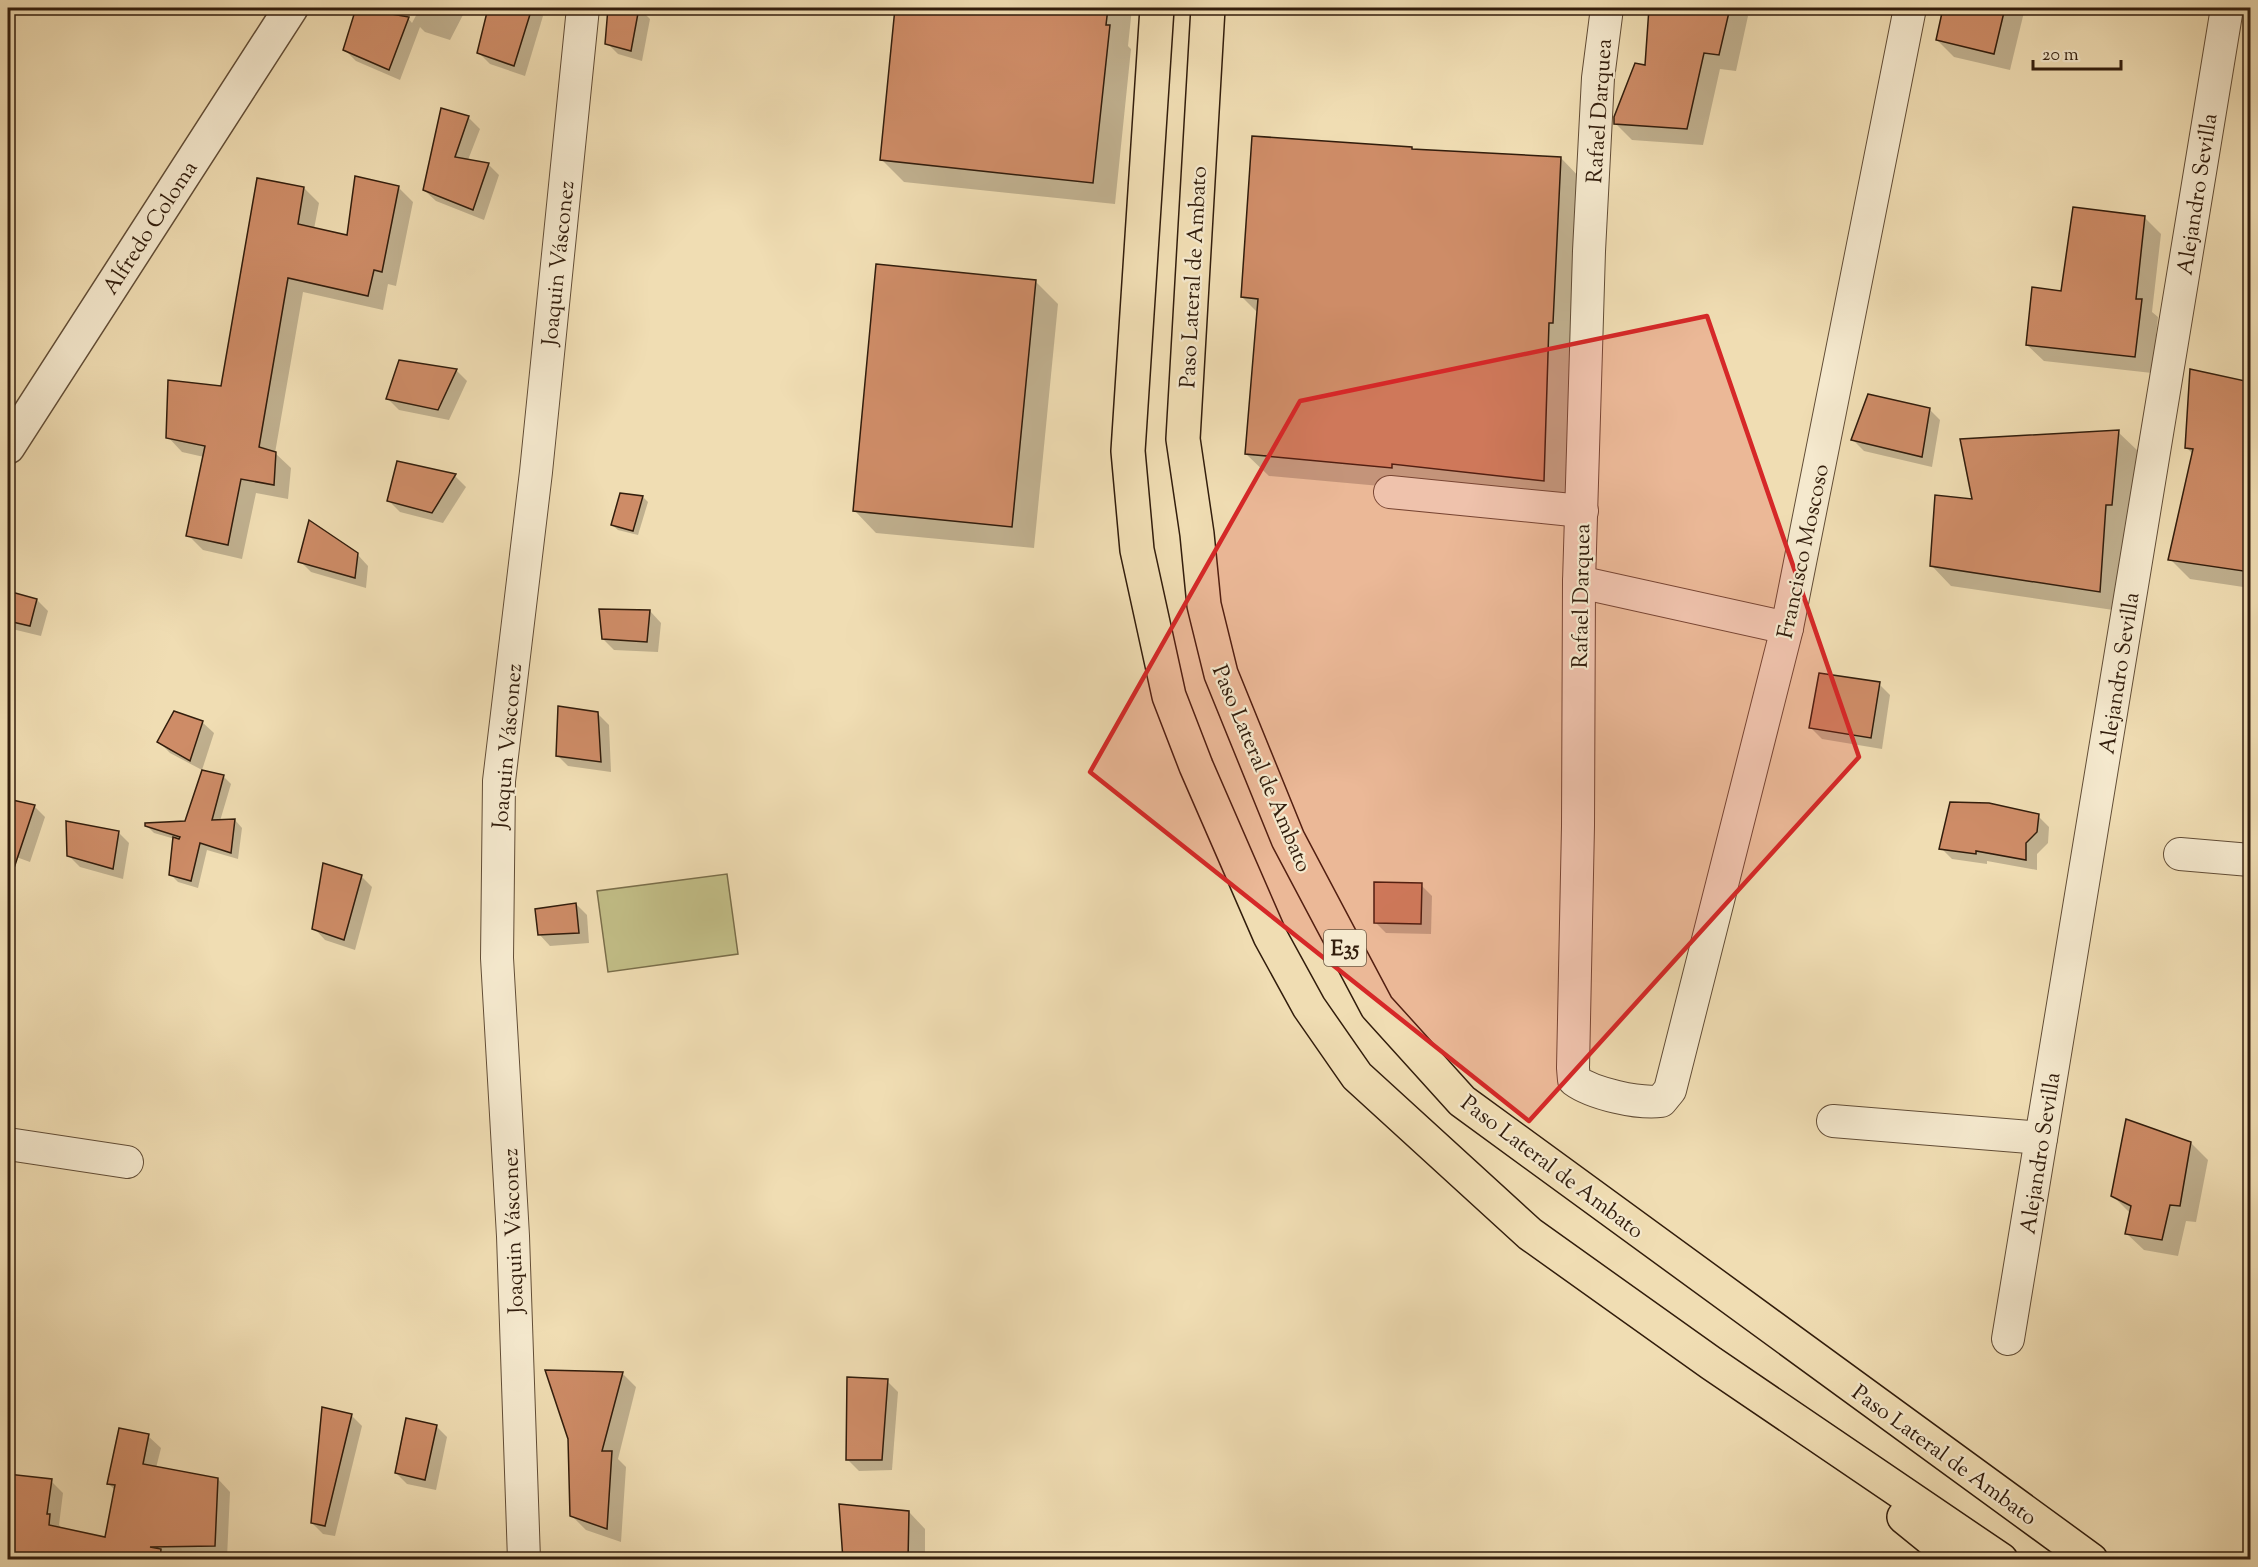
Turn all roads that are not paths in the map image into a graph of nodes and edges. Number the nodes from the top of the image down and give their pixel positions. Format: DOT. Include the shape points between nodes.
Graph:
graph roads {
  1 [pos="291,8"];
  2 [pos="584,8"];
  3 [pos="1157,8"];
  4 [pos="1208,8"];
  5 [pos="1607,8"];
  6 [pos="1910,8"];
  7 [pos="2227,8"];
  8 [pos="8,447"];
  9 [pos="1390,492"];
  10 [pos="1582,511"];
  11 [pos="1579,582"];
  12 [pos="1787,628"];
  13 [pos="2180,854"];
  14 [pos="2250,860"];
  15 [pos="1670,1090"];
  16 [pos="1833,1121"];
  17 [pos="2041,1138"];
  18 [pos="8,1144"];
  19 [pos="127,1162"];
  20 [pos="2008,1339"];
  21 [pos="1711,1363"];
  22 [pos="2036,1522"];
  23 [pos="524,1560"];
  24 [pos="1957,1560"];
  25 [pos="2001,1560"];
  26 [pos="2091,1560"];
  27 [pos="2106,1560"];
  1 -- 8 [label="street, Alfredo Coloma"];
  2 -- 23 [label="street, Joaquin Vásconez" via="536,472 499,781 497,958 513,1236"];
  3 -- 21 [label="highway, E35" via="1128,451 1140,561 1169,696 1196,766 1270,936 1309,1007 1357,1076 1530,1234"];
  4 -- 22 [label="highway, Paso Lateral de Ambato / E35" via="1183,439 1204,605 1221,674 1288,839 1377,1007 1462,1101"];
  5 -- 10 [label="street, Rafael Darquea" via="1596,101"];
  6 -- 12 [label="street, Francisco Moscoso"];
  7 -- 17 [label="street, Alejandro Sevilla"];
  9 -- 10 [label="street"];
  10 -- 11 [label="street, Rafael Darquea"];
  11 -- 12 [label="street"];
  11 -- 15 [label="street, Rafael Darquea" via="1574,1080 1585,1088 1648,1103 1662,1101"];
  12 -- 15 [label="street, Francisco Moscoso"];
  13 -- 14 [label="street"];
  16 -- 17 [label="street"];
  17 -- 20 [label="street, Alejandro Sevilla"];
  18 -- 19 [label="street"];
  21 -- 24 [label="highway"];
  21 -- 25 [label="highway, E35"];
  22 -- 26 [label="highway, Paso Lateral de Ambato / E35"];
  22 -- 27 [label="highway"];
}
